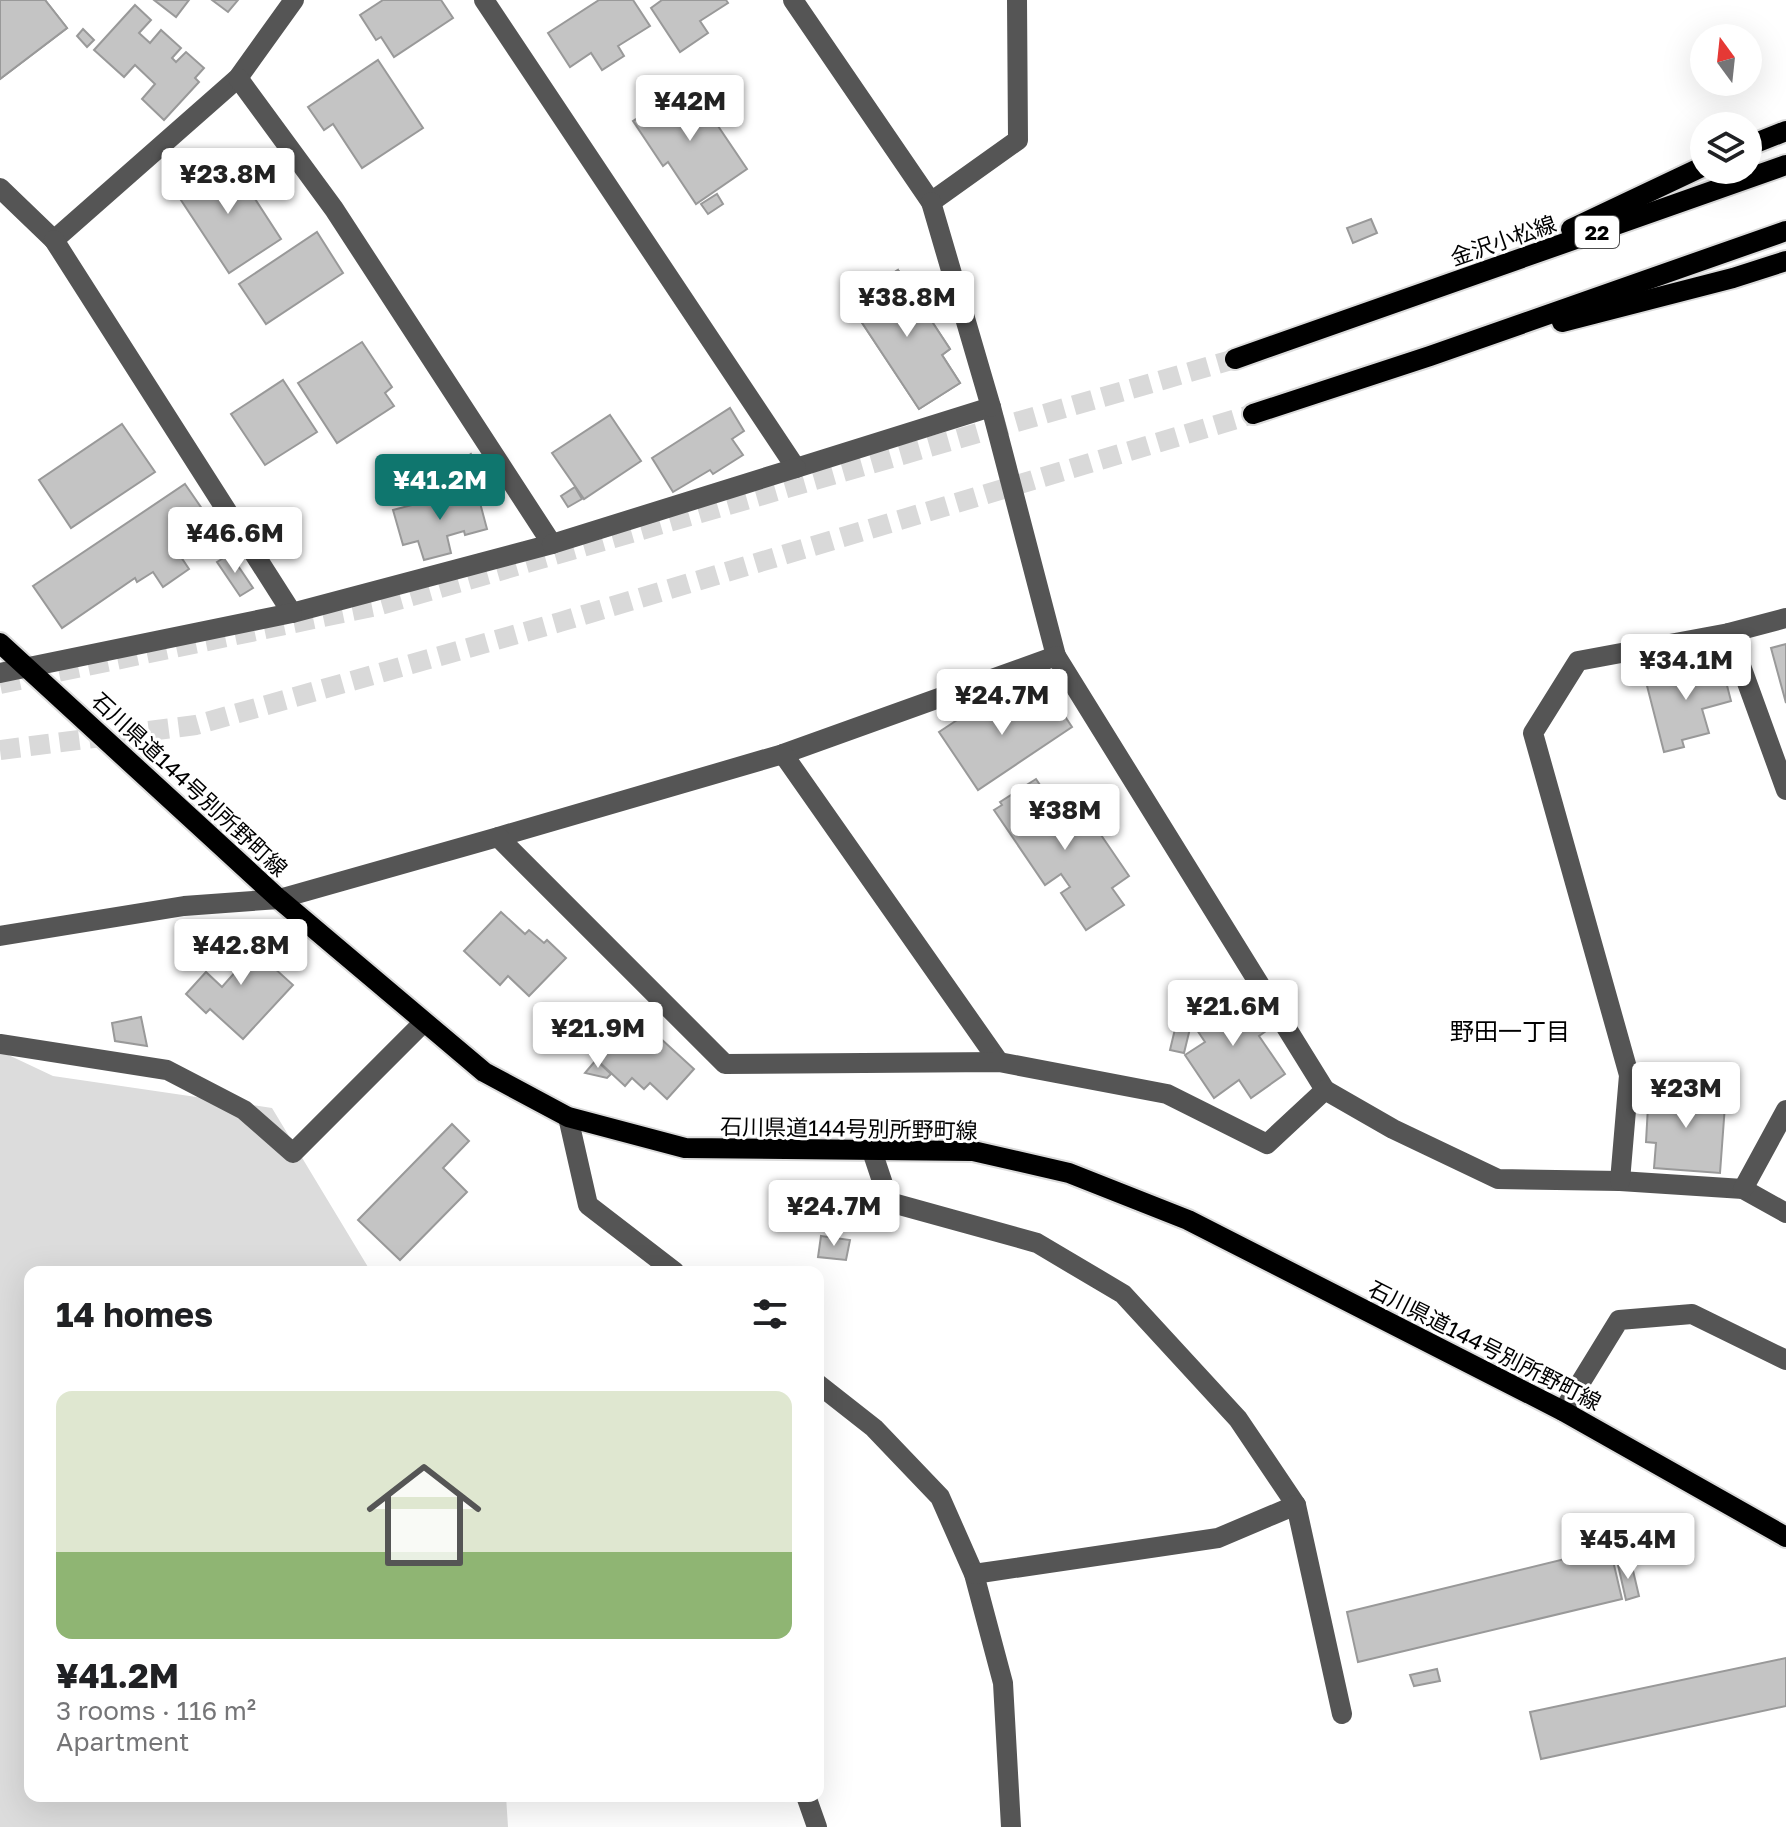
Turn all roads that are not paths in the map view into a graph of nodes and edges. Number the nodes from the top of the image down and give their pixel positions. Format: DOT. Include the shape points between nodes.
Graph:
graph roads {
  1 [pos="294,0"];
  2 [pos="484,0"];
  3 [pos="793,0"];
  4 [pos="1017,0"];
  5 [pos="238,78"];
  6 [pos="1786,131"];
  7 [pos="1762,140"];
  8 [pos="1786,165"];
  9 [pos="1690,173"];
  10 [pos="0,188"];
  11 [pos="931,202"];
  12 [pos="1786,231"];
  13 [pos="54,240"];
  14 [pos="1786,261"];
  15 [pos="1470,277"];
  16 [pos="1430,356"];
  17 [pos="1235,359"];
  18 [pos="991,407"];
  19 [pos="1253,414"];
  20 [pos="796,468"];
  21 [pos="552,544"];
  22 [pos="292,613"];
  23 [pos="1786,618"];
  24 [pos="1729,633"];
  25 [pos="0,643"];
  26 [pos="1056,656"];
  27 [pos="29,669"];
  28 [pos="0,673"];
  29 [pos="783,754"];
  30 [pos="1786,790"];
  31 [pos="498,837"];
  32 [pos="279,899"];
  33 [pos="0,936"];
  34 [pos="424,1022"];
  35 [pos="0,1044"];
  36 [pos="999,1062"];
  37 [pos="1325,1090"];
  38 [pos="1786,1110"];
  39 [pos="568,1117"];
  40 [pos="872,1151"];
  41 [pos="1620,1181"];
  42 [pos="1743,1189"];
  43 [pos="1786,1213"];
  44 [pos="667,1266"];
  45 [pos="1786,1360"];
  46 [pos="824,1389"];
  47 [pos="1563,1411"];
  48 [pos="1296,1505"];
  49 [pos="1786,1537"];
  50 [pos="974,1574"];
  51 [pos="1342,1714"];
  52 [pos="808,1802"];
  53 [pos="817,1827"];
  54 [pos="1011,1827"];
  1 -- 5 [label="street"];
  2 -- 20 [label="street"];
  3 -- 11 [label="street"];
  4 -- 11 [label="street" via="1018,140"];
  5 -- 13 [label="street"];
  5 -- 21 [label="street" via="334,209"];
  6 -- 7 [label="main road"];
  8 -- 15 [label="main road, 金沢小松線 / 22"];
  9 -- 15 [label="main road, 22"];
  10 -- 13 [label="street"];
  11 -- 18 [label="street"];
  12 -- 16 [label="main road"];
  13 -- 22 [label="street"];
  14 -- 16 [label="main road"];
  15 -- 17 [label="main road, 金沢小松線 / 22"];
  16 -- 19 [label="main road"];
  18 -- 20 [label="street"];
  18 -- 26 [label="street"];
  20 -- 21 [label="street"];
  21 -- 22 [label="street"];
  22 -- 27 [label="street"];
  23 -- 24 [label="street"];
  24 -- 30 [label="street"];
  24 -- 41 [label="street" via="1578,661 1533,733 1629,1075"];
  25 -- 27 [label="main road, 石川県道144号別所野町線"];
  26 -- 29 [label="street"];
  26 -- 37 [label="street"];
  27 -- 28 [label="street"];
  27 -- 32 [label="main road, 石川県道144号別所野町線"];
  29 -- 31 [label="street"];
  29 -- 36 [label="street"];
  31 -- 32 [label="street"];
  31 -- 36 [label="street" via="725,1064"];
  32 -- 33 [label="street" via="184,906"];
  32 -- 34 [label="main road, 石川県道144号別所野町線"];
  34 -- 35 [label="street" via="293,1153 244,1110 167,1070"];
  34 -- 39 [label="main road, 石川県道144号別所野町線" via="484,1072"];
  36 -- 37 [label="street" via="1167,1094 1267,1144"];
  37 -- 41 [label="street" via="1498,1179"];
  38 -- 42 [label="street"];
  39 -- 40 [label="main road, 石川県道144号別所野町線" via="685,1148"];
  39 -- 44 [label="street" via="588,1205"];
  40 -- 47 [label="main road, 石川県道144号別所野町線" via="973,1151 1069,1173 1188,1220"];
  40 -- 48 [label="street" via="889,1202 1037,1243 1123,1294 1238,1419"];
  41 -- 42 [label="street"];
  42 -- 43 [label="street"];
  45 -- 47 [label="street" via="1692,1314 1619,1320"];
  46 -- 50 [label="street" via="874,1428 940,1497"];
  47 -- 49 [label="main road, 石川県道144号別所野町線"];
  48 -- 50 [label="street" via="1218,1538"];
  48 -- 51 [label="street"];
  50 -- 54 [label="street" via="1003,1683"];
  52 -- 53 [label="street"];
}
